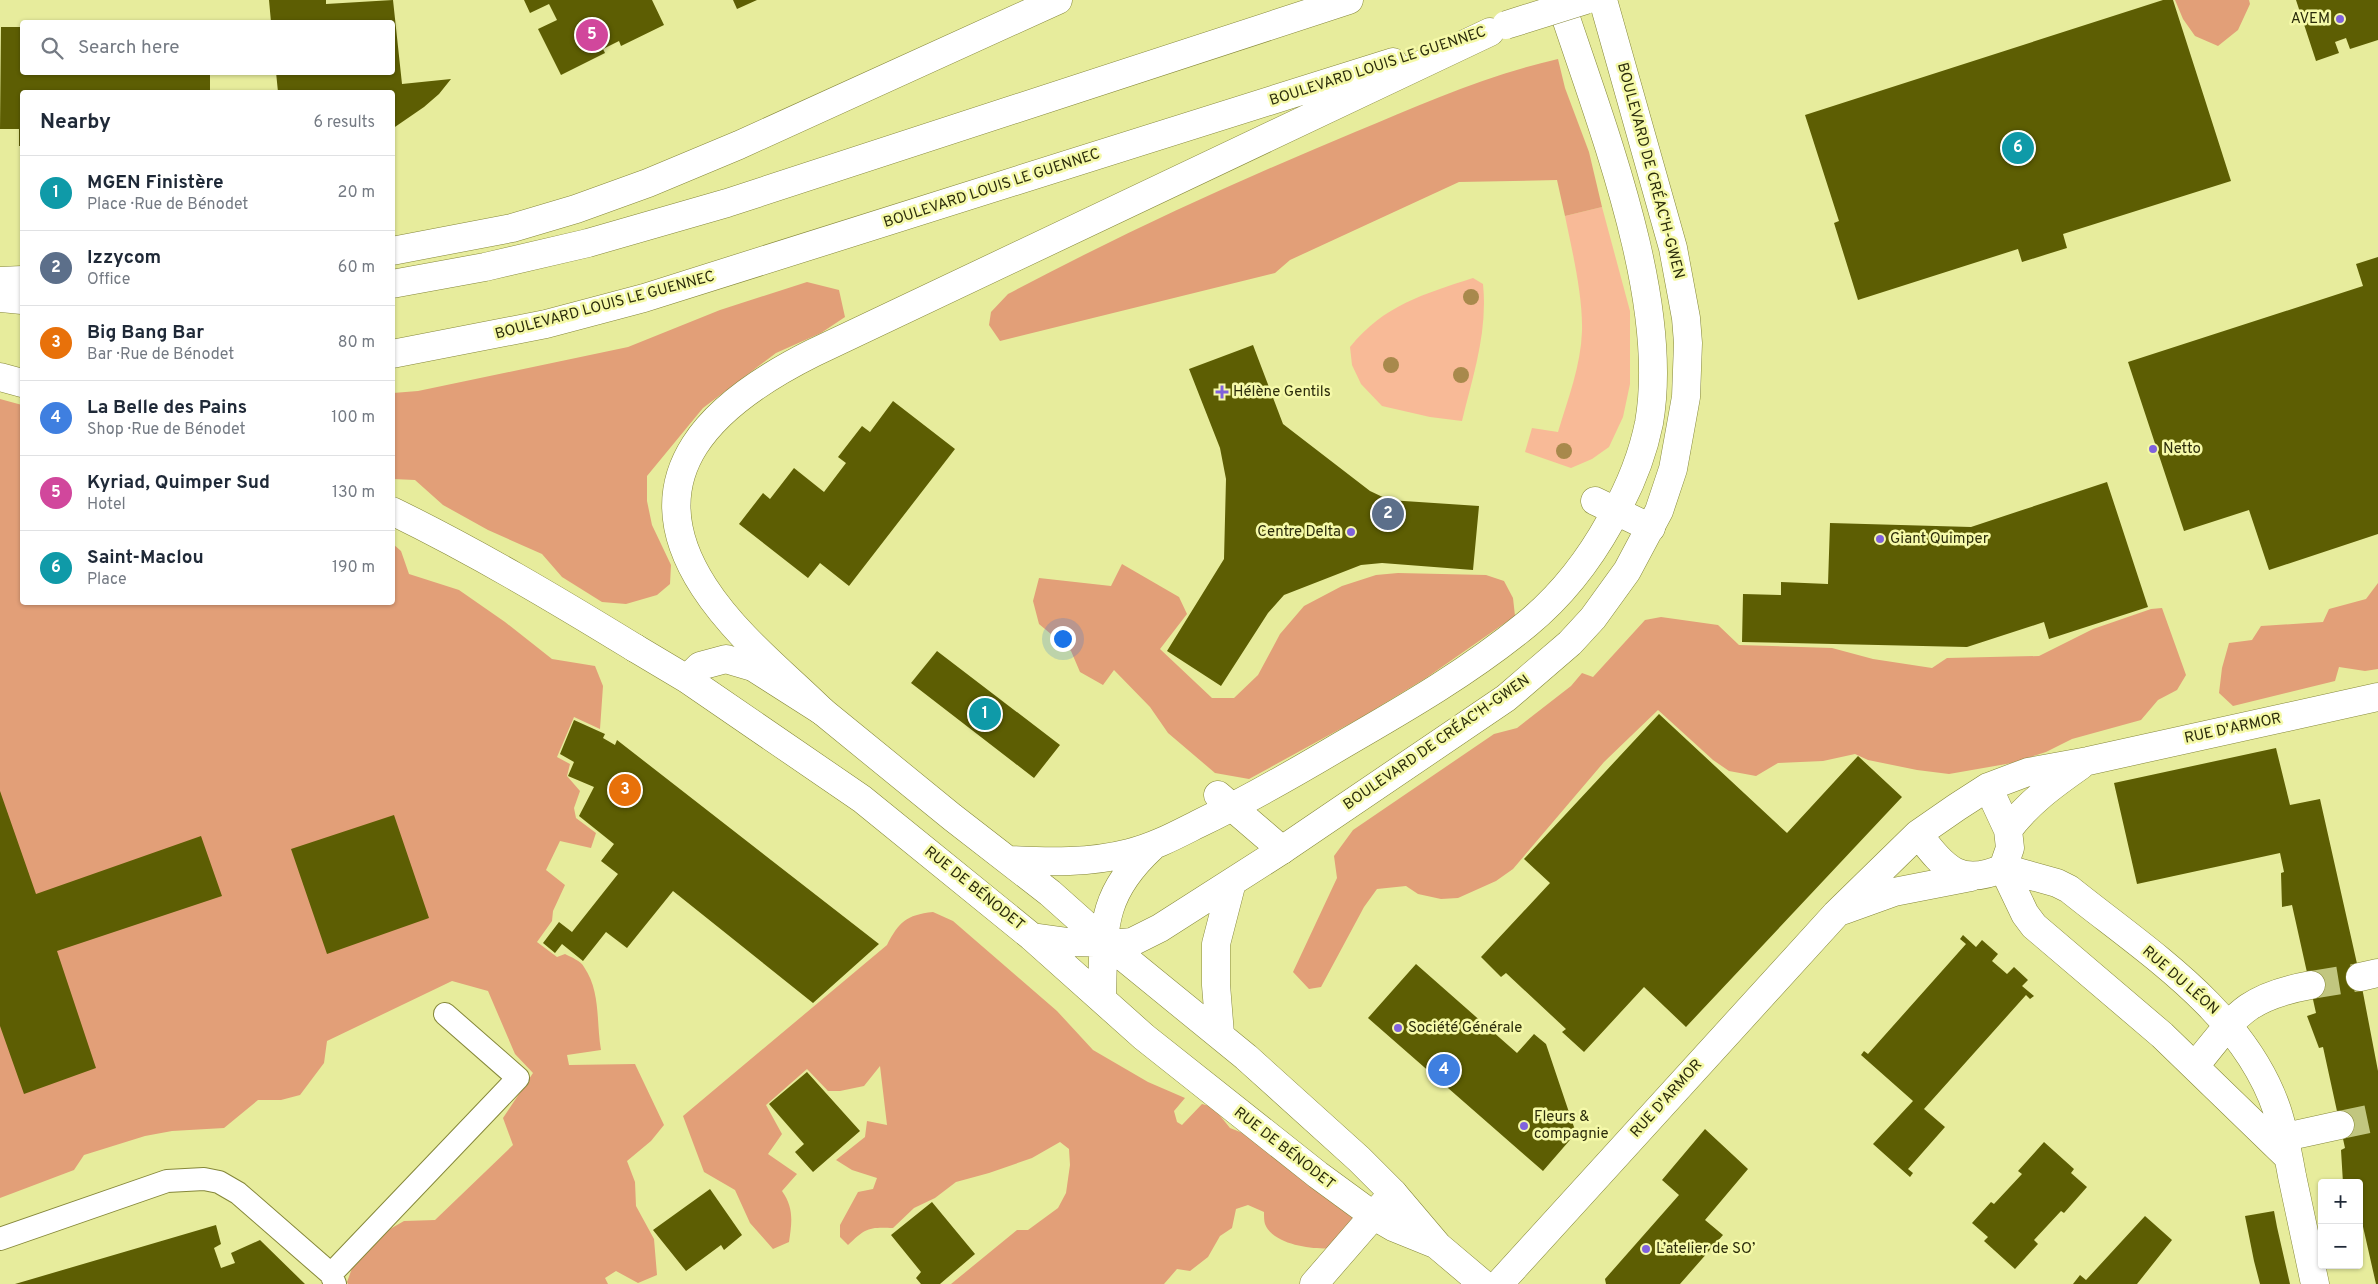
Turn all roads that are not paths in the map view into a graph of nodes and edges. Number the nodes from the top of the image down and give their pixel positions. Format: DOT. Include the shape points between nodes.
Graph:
graph roads {
  1 [pos="1058,0"];
  2 [pos="1349,0"];
  3 [pos="1560,0"];
  4 [pos="1586,0"];
  5 [pos="1603,0"];
  6 [pos="1498,29"];
  7 [pos="395,250"];
  8 [pos="20,280"];
  9 [pos="0,281"];
  10 [pos="395,283"];
  11 [pos="0,298"];
  12 [pos="20,300"];
  13 [pos="395,353"];
  14 [pos="0,367"];
  15 [pos="20,368"];
  16 [pos="0,377"];
  17 [pos="20,382"];
  18 [pos="1606,506"];
  19 [pos="395,512"];
  20 [pos="1651,528"];
  21 [pos="687,679"];
  22 [pos="2378,697"];
  23 [pos="822,711"];
  24 [pos="2088,761"];
  25 [pos="1988,787"];
  26 [pos="1225,801"];
  27 [pos="2008,830"];
  28 [pos="1918,834"];
  29 [pos="1152,847"];
  30 [pos="1282,850"];
  31 [pos="1010,860"];
  32 [pos="2004,868"];
  33 [pos="1972,877"];
  34 [pos="1232,882"];
  35 [pos="1836,914"];
  36 [pos="1032,937"];
  37 [pos="1105,942"];
  38 [pos="2311,985"];
  39 [pos="1102,998"];
  40 [pos="446,1014"];
  41 [pos="2229,1025"];
  42 [pos="1220,1034"];
  43 [pos="2195,1066"];
  44 [pos="2340,1125"];
  45 [pos="2287,1147"];
  46 [pos="1393,1193"];
  47 [pos="1374,1216"];
  48 [pos="0,1239"];
  49 [pos="1445,1251"];
  50 [pos="333,1279"];
  51 [pos="1314,1284"];
  52 [pos="1483,1284"];
  53 [pos="1499,1284"];
  54 [pos="2315,1284"];
  1 -- 7 [label="street" via="648,183 512,228"];
  2 -- 10 [label="street" via="727,203 588,243"];
  3 -- 18 [label="street" via="1632,230 1650,339 1653,377 1648,425 1631,482"];
  4 -- 6 [label="street, BOULEVARD LOUIS LE GUENNEC, bridge"];
  5 -- 20 [label="street, BOULEVARD DE CRÉAC'H-GWEN" via="1660,196 1686,318 1688,378 1678,450"];
  6 -- 13 [label="street, BOULEVARD LOUIS LE GUENNEC" via="644,298 546,324"];
  6 -- 23 [label="street" via="813,353 741,395 715,419 689,452 684,466 678,495 683,543 704,587 726,615"];
  8 -- 9 [label="street"];
  11 -- 12 [label="street"];
  14 -- 15 [label="street"];
  16 -- 17 [label="street"];
  18 -- 20 [label="street"];
  18 -- 26 [label="street" via="1580,569 1528,623 1455,677 1402,710"];
  19 -- 21 [label="street, RUE DE BÉNODET" via="524,580"];
  20 -- 30 [label="street, BOULEVARD DE CRÉAC'H-GWEN" via="1614,591 1593,618 1540,670 1453,735"];
  21 -- 23 [label="street" via="700,666 726,659 753,667"];
  21 -- 36 [label="street, RUE DE BÉNODET" via="862,799"];
  22 -- 24 [label="street, RUE D'ARMOR"];
  23 -- 31 [label="street, RUE DE BÉNODET"];
  24 -- 25 [label="street, RUE D'ARMOR" via="2028,772"];
  24 -- 27 [label="street, RUE D'ARMOR" via="2038,797"];
  25 -- 27 [label="street"];
  25 -- 28 [label="street, RUE D'ARMOR"];
  26 -- 29 [label="street"];
  26 -- 30 [label="street"];
  27 -- 32 [label="street" via="2010,848"];
  28 -- 33 [label="street" via="1946,868"];
  28 -- 35 [label="street, RUE D'ARMOR"];
  29 -- 31 [label="street" via="1094,859"];
  29 -- 37 [label="street" via="1135,863 1115,891 1106,916"];
  30 -- 34 [label="street, BOULEVARD DE CRÉAC'H-GWEN"];
  31 -- 37 [label="street, RUE DE BÉNODET"];
  32 -- 33 [label="street"];
  32 -- 41 [label="street, RUE DU LÉON" via="2069,889 2199,994"];
  32 -- 43 [label="street" via="2034,926"];
  33 -- 35 [label="street, RUE D'ARMOR" via="1894,892"];
  34 -- 37 [label="street, BOULEVARD DE CRÉAC'H-GWEN" via="1145,937 1132,942"];
  34 -- 42 [label="street" via="1216,944"];
  35 -- 53 [label="street, RUE D'ARMOR"];
  36 -- 37 [label="street, BOULEVARD DE CRÉAC'H-GWEN" via="1068,942"];
  36 -- 39 [label="street, RUE DE BÉNODET"];
  37 -- 39 [label="street"];
  37 -- 42 [label="street, RUE DE BÉNODET"];
  38 -- 41 [label="street" via="2285,990 2254,1002"];
  39 -- 47 [label="street, RUE DE BÉNODET" via="1144,1038 1318,1176"];
  40 -- 50 [label="lane" via="518,1078"];
  41 -- 43 [label="street"];
  41 -- 45 [label="street, RUE DU LÉON" via="2261,1074 2277,1108"];
  42 -- 46 [label="street, RUE DE BÉNODET"];
  43 -- 45 [label="street" via="2235,1107"];
  44 -- 45 [label="street"];
  45 -- 54 [label="street, RUE DU LÉON"];
  46 -- 47 [label="street"];
  46 -- 49 [label="street, RUE DE BÉNODET"];
  47 -- 49 [label="street, RUE DE BÉNODET"];
  47 -- 51 [label="street"];
  48 -- 50 [label="lane" via="167,1181 204,1179 219,1182 238,1193"];
  49 -- 52 [label="street, RUE DE BÉNODET"];
}
